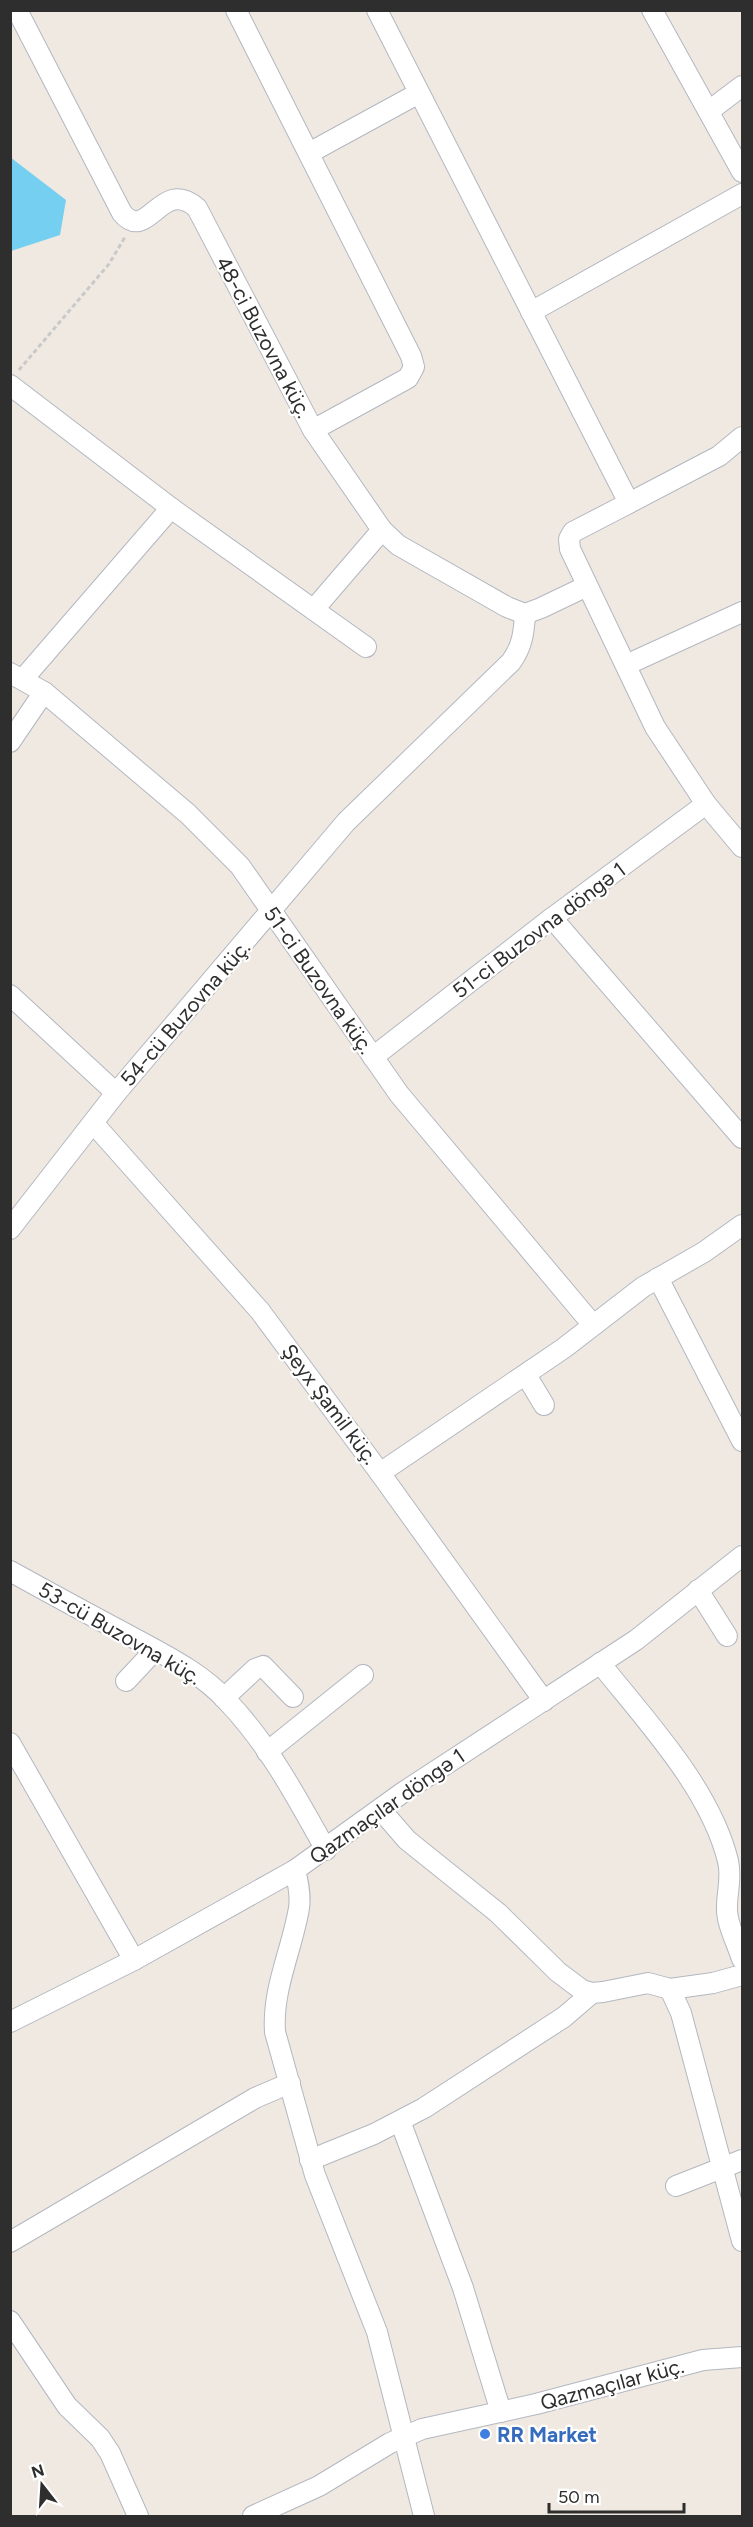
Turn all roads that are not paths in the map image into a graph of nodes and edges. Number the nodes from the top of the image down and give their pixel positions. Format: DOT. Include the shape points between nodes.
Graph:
graph roads {
  1 [pos="17,10"];
  2 [pos="236,10"];
  3 [pos="377,10"];
  4 [pos="652,10"];
  5 [pos="742,86"];
  6 [pos="419,93"];
  7 [pos="709,111"];
  8 [pos="309,153"];
  9 [pos="742,172"];
  10 [pos="742,194"];
  11 [pos="531,312"];
  12 [pos="14,379"];
  13 [pos="313,430"];
  14 [pos="742,437"];
  15 [pos="629,503"];
  16 [pos="171,508"];
  17 [pos="382,530"];
  18 [pos="587,586"];
  19 [pos="315,608"];
  20 [pos="742,612"];
  21 [pos="525,614"];
  22 [pos="366,647"];
  23 [pos="626,664"];
  24 [pos="17,676"];
  25 [pos="44,692"];
  26 [pos="10,742"];
  27 [pos="706,804"];
  28 [pos="742,847"];
  29 [pos="272,912"];
  30 [pos="552,918"];
  31 [pos="10,995"];
  32 [pos="373,1057"];
  33 [pos="116,1093"];
  34 [pos="94,1124"];
  35 [pos="742,1138"];
  36 [pos="742,1225"];
  37 [pos="10,1229"];
  38 [pos="658,1278"];
  39 [pos="593,1325"];
  40 [pos="526,1375"];
  41 [pos="544,1405"];
  42 [pos="742,1440"];
  43 [pos="380,1473"];
  44 [pos="742,1556"];
  45 [pos="10,1571"];
  46 [pos="698,1590"];
  47 [pos="727,1636"];
  48 [pos="155,1650"];
  49 [pos="600,1663"];
  50 [pos="363,1675"];
  51 [pos="126,1681"];
  52 [pos="293,1697"];
  53 [pos="224,1698"];
  54 [pos="544,1701"];
  55 [pos="10,1743"];
  56 [pos="267,1752"];
  57 [pos="381,1810"];
  58 [pos="326,1850"];
  59 [pos="296,1870"];
  60 [pos="742,1959"];
  61 [pos="134,1960"];
  62 [pos="742,1975"];
  63 [pos="670,1989"];
  64 [pos="592,1993"];
  65 [pos="10,2022"];
  66 [pos="290,2083"];
  67 [pos="400,2121"];
  68 [pos="310,2160"];
  69 [pos="742,2160"];
  70 [pos="722,2168"];
  71 [pos="676,2186"];
  72 [pos="742,2241"];
  73 [pos="10,2242"];
  74 [pos="10,2321"];
  75 [pos="742,2357"];
  76 [pos="501,2412"];
  77 [pos="403,2436"];
  78 [pos="138,2517"];
  79 [pos="253,2517"];
  80 [pos="424,2517"];
  1 -- 13 [label="street, 48-ci Buzovna küç." via="122,213 133,222 178,199 187,199 197,208"];
  2 -- 8 [label="street"];
  3 -- 6 [label="street"];
  4 -- 7 [label="street"];
  5 -- 7 [label="street"];
  6 -- 8 [label="street"];
  6 -- 11 [label="street"];
  7 -- 9 [label="street"];
  8 -- 13 [label="street" via="414,367 408,378"];
  10 -- 11 [label="street"];
  11 -- 15 [label="street"];
  12 -- 16 [label="street"];
  13 -- 17 [label="street, 48-ci Buzovna küç."];
  14 -- 15 [label="street" via="719,456"];
  15 -- 18 [label="street" via="573,532 569,539"];
  16 -- 19 [label="street"];
  16 -- 24 [label="street"];
  17 -- 19 [label="street"];
  17 -- 21 [label="street, 48-ci Buzovna küç." via="398,545"];
  18 -- 21 [label="street"];
  18 -- 23 [label="street"];
  19 -- 22 [label="street"];
  20 -- 23 [label="street"];
  21 -- 29 [label="street, 54-cü Buzovna küç." via="524,635 511,662 346,822"];
  23 -- 27 [label="street" via="655,727"];
  24 -- 25 [label="street, 51-ci Buzovna küç."];
  25 -- 26 [label="street"];
  25 -- 29 [label="street, 51-ci Buzovna küç." via="213,837 240,866"];
  27 -- 28 [label="street"];
  27 -- 30 [label="street, 51-ci Buzovna döngə 1"];
  29 -- 32 [label="street, 51-ci Buzovna küç."];
  29 -- 33 [label="street, 54-cü Buzovna küç."];
  30 -- 32 [label="street, 51-ci Buzovna döngə 1"];
  30 -- 35 [label="street"];
  31 -- 33 [label="street"];
  32 -- 39 [label="street, 51-ci Buzovna küç." via="399,1094"];
  33 -- 34 [label="street, 54-cü Buzovna küç."];
  34 -- 37 [label="street, 54-cü Buzovna küç."];
  34 -- 43 [label="street, Şeyx Şamil küç." via="260,1311"];
  36 -- 38 [label="street"];
  38 -- 39 [label="street"];
  38 -- 42 [label="street"];
  39 -- 40 [label="street"];
  40 -- 41 [label="street"];
  40 -- 43 [label="street"];
  43 -- 54 [label="street, Şeyx Şamil küç."];
  44 -- 46 [label="street, Qazmaçılar döngə 1"];
  45 -- 48 [label="street, 53-cü Buzovna küç."];
  46 -- 47 [label="street"];
  46 -- 49 [label="street, Qazmaçılar döngə 1" via="636,1640"];
  48 -- 51 [label="street"];
  48 -- 53 [label="street, 53-cü Buzovna küç." via="206,1681"];
  49 -- 54 [label="street, Qazmaçılar döngə 1"];
  49 -- 60 [label="street" via="671,1754 707,1809 728,1860 728,1916"];
  50 -- 56 [label="street"];
  52 -- 53 [label="street" via="263,1666"];
  53 -- 56 [label="street, 53-cü Buzovna küç."];
  54 -- 57 [label="street, Qazmaçılar döngə 1"];
  55 -- 61 [label="street"];
  56 -- 58 [label="street, 53-cü Buzovna küç."];
  57 -- 58 [label="street, Qazmaçılar döngə 1"];
  57 -- 64 [label="street" via="407,1840 498,1913 569,1982"];
  58 -- 59 [label="street, Qazmaçılar döngə 1"];
  59 -- 61 [label="street, Qazmaçılar döngə 1"];
  59 -- 66 [label="street" via="299,1907 274,2015"];
  61 -- 65 [label="street, Qazmaçılar döngə 1"];
  62 -- 63 [label="street"];
  63 -- 64 [label="street" via="648,1983"];
  63 -- 70 [label="street" via="681,2013"];
  64 -- 67 [label="street" via="564,2017"];
  66 -- 68 [label="street"];
  66 -- 73 [label="street" via="255,2098"];
  67 -- 68 [label="street"];
  67 -- 76 [label="street" via="463,2288"];
  68 -- 77 [label="street" via="377,2332"];
  69 -- 70 [label="street"];
  70 -- 71 [label="street"];
  70 -- 72 [label="street"];
  74 -- 78 [label="street" via="67,2406 110,2453"];
  75 -- 76 [label="street, Qazmaçılar küç." via="703,2360"];
  76 -- 77 [label="street, Qazmaçılar küç."];
  77 -- 79 [label="street, Qazmaçılar küç." via="319,2486"];
  77 -- 80 [label="street"];
}
